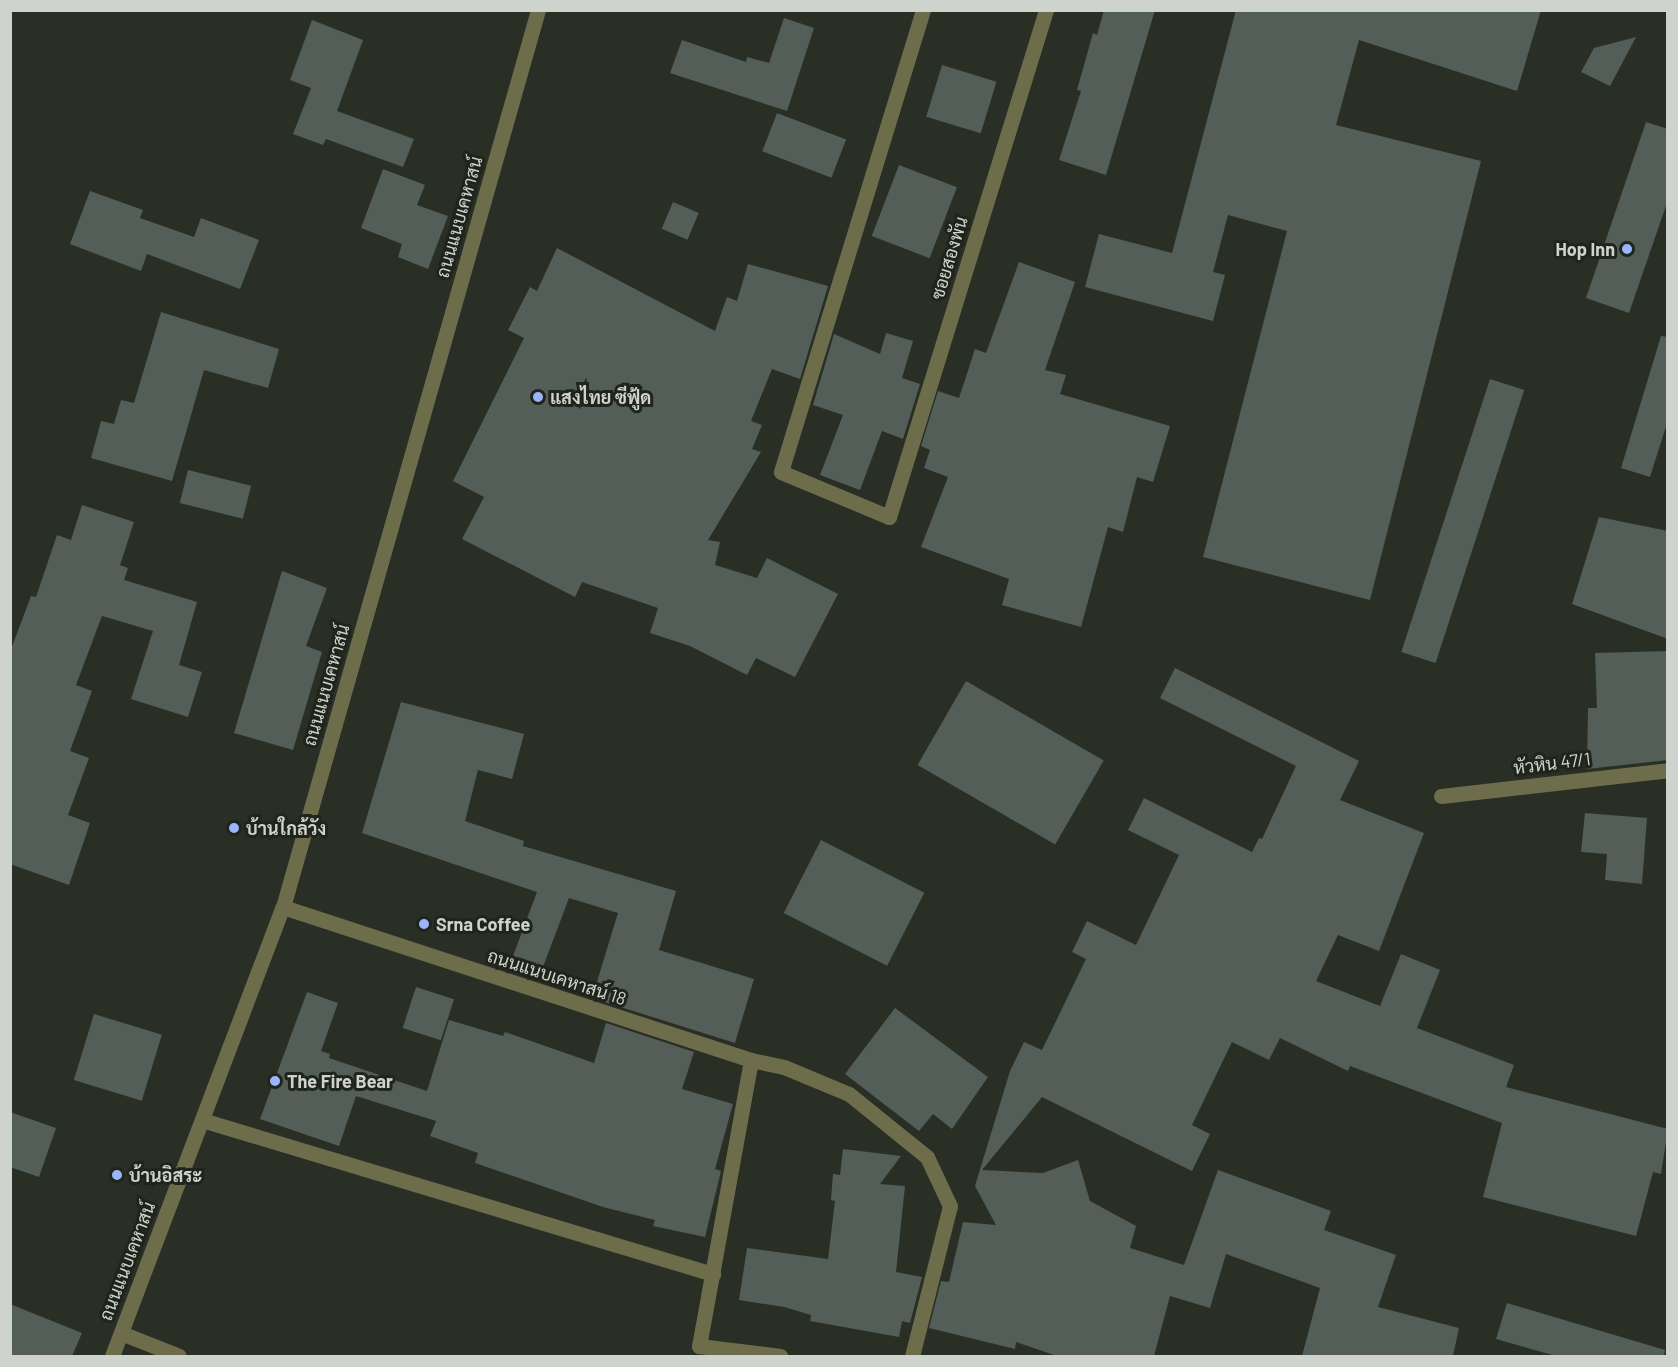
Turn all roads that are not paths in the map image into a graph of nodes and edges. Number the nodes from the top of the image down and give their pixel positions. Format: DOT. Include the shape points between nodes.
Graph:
graph roads {
  1 [pos="538,10"];
  2 [pos="923,10"];
  3 [pos="1044,11"];
  4 [pos="1668,770"];
  5 [pos="1441,796"];
  6 [pos="283,907"];
  7 [pos="751,1060"];
  8 [pos="202,1120"];
  9 [pos="712,1274"];
  10 [pos="121,1333"];
  11 [pos="112,1356"];
  12 [pos="179,1356"];
  13 [pos="780,1356"];
  14 [pos="912,1356"];
  1 -- 6 [label="street, ถนนแนบเคหาสน์"];
  2 -- 3 [label="street, ซอยสองพัน" via="781,472 889,517"];
  4 -- 5 [label="street, หัวหิน 47/1"];
  6 -- 7 [label="street, ถนนแนบเคหาสน์ 18"];
  6 -- 8 [label="street, ถนนแนบเคหาสน์"];
  7 -- 9 [label="street"];
  7 -- 14 [label="street, ถนนแนบเคหาสน์ 18" via="784,1067 849,1094 927,1157 950,1206"];
  8 -- 9 [label="street"];
  8 -- 10 [label="street, ถนนแนบเคหาสน์"];
  9 -- 13 [label="street" via="699,1346"];
  10 -- 11 [label="street, ถนนแนบเคหาสน์"];
  10 -- 12 [label="street"];
}
